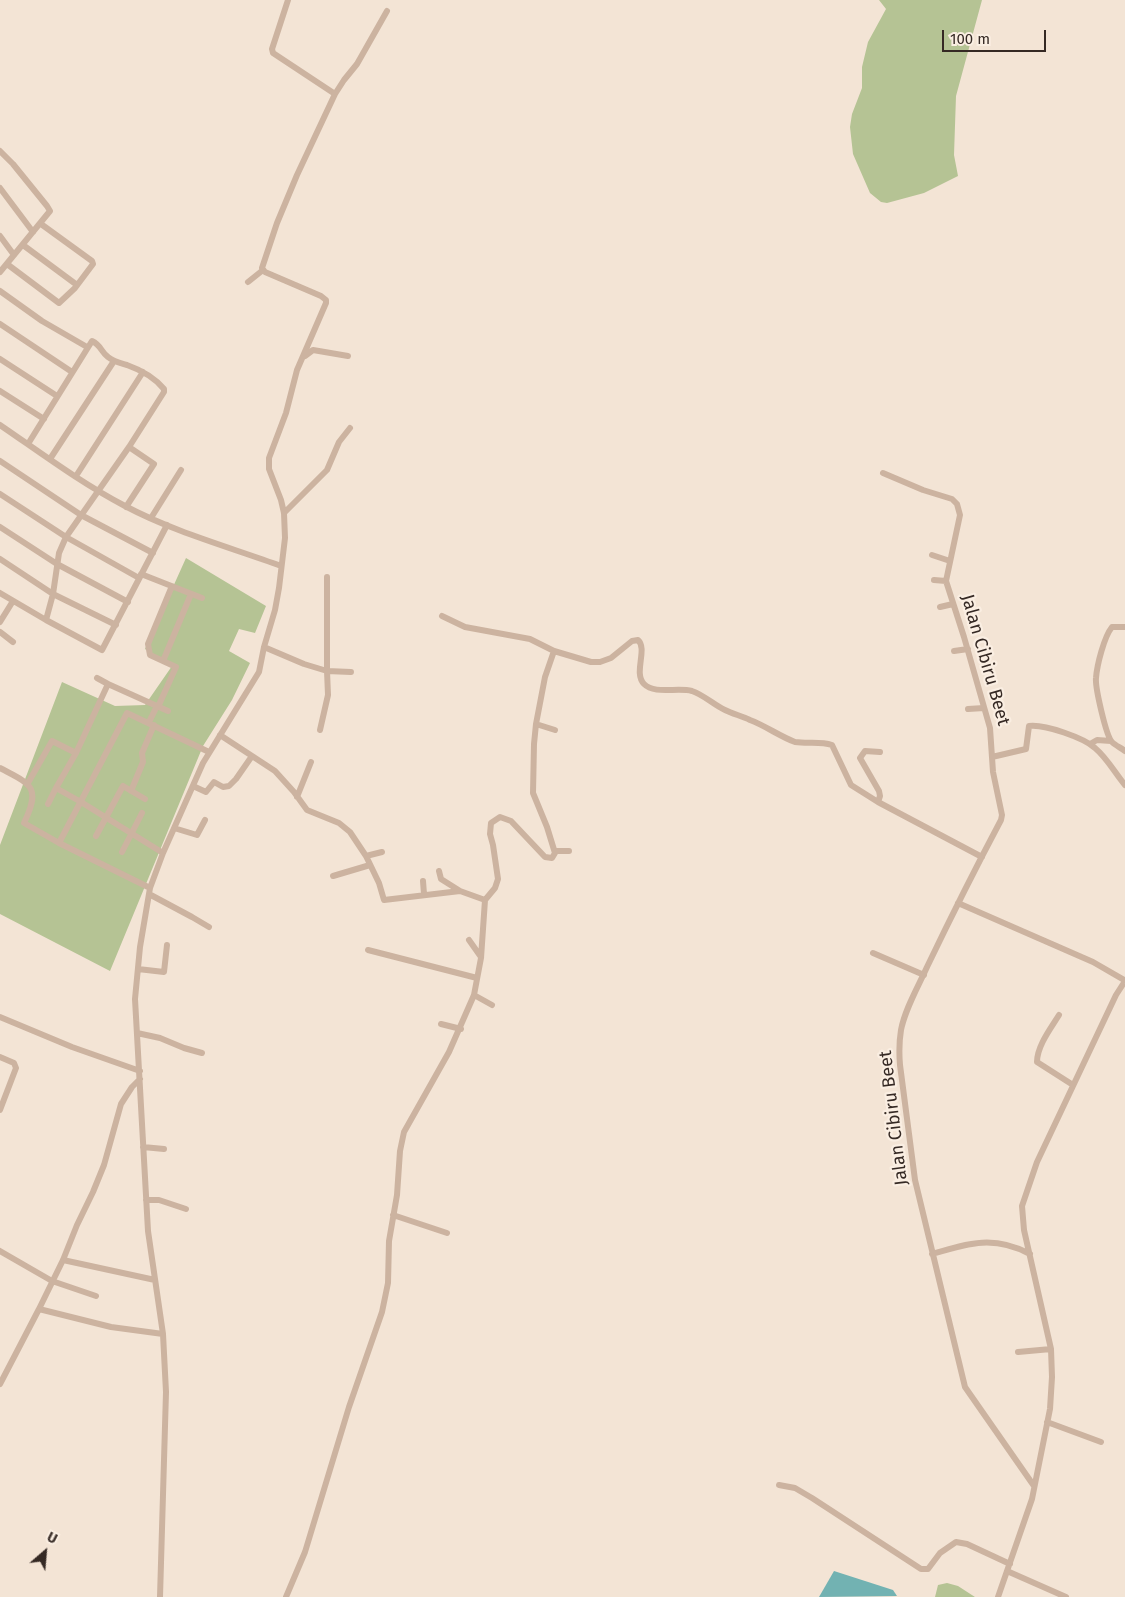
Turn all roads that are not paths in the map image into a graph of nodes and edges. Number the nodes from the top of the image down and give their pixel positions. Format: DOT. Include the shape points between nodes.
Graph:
graph roads {
  1 [pos="288,0"];
  2 [pos="387,11"];
  3 [pos="335,94"];
  4 [pos="1,154"];
  5 [pos="0,188"];
  6 [pos="41,224"];
  7 [pos="33,232"];
  8 [pos="0,236"];
  9 [pos="22,245"];
  10 [pos="14,255"];
  11 [pos="7,264"];
  12 [pos="263,270"];
  13 [pos="0,272"];
  14 [pos="248,282"];
  15 [pos="77,285"];
  16 [pos="0,291"];
  17 [pos="0,324"];
  18 [pos="87,347"];
  19 [pos="304,356"];
  20 [pos="348,356"];
  21 [pos="0,359"];
  22 [pos="114,361"];
  23 [pos="72,372"];
  24 [pos="143,372"];
  25 [pos="0,390"];
  26 [pos="57,396"];
  27 [pos="44,420"];
  28 [pos="0,425"];
  29 [pos="350,428"];
  30 [pos="28,444"];
  31 [pos="128,447"];
  32 [pos="50,459"];
  33 [pos="0,461"];
  34 [pos="181,470"];
  35 [pos="883,473"];
  36 [pos="76,476"];
  37 [pos="98,492"];
  38 [pos="0,494"];
  39 [pos="126,507"];
  40 [pos="284,513"];
  41 [pos="81,515"];
  42 [pos="151,518"];
  43 [pos="167,525"];
  44 [pos="0,527"];
  45 [pos="66,537"];
  46 [pos="153,553"];
  47 [pos="932,555"];
  48 [pos="0,559"];
  49 [pos="950,561"];
  50 [pos="57,564"];
  51 [pos="281,566"];
  52 [pos="140,576"];
  53 [pos="327,577"];
  54 [pos="934,580"];
  55 [pos="946,581"];
  56 [pos="172,586"];
  57 [pos="0,593"];
  58 [pos="53,594"];
  59 [pos="191,594"];
  60 [pos="202,598"];
  61 [pos="13,601"];
  62 [pos="128,602"];
  63 [pos="953,604"];
  64 [pos="940,607"];
  65 [pos="442,616"];
  66 [pos="46,620"];
  67 [pos="0,622"];
  68 [pos="116,625"];
  69 [pos="1125,627"];
  70 [pos="0,632"];
  71 [pos="13,642"];
  72 [pos="264,647"];
  73 [pos="968,649"];
  74 [pos="554,651"];
  75 [pos="954,651"];
  76 [pos="163,661"];
  77 [pos="327,671"];
  78 [pos="351,672"];
  79 [pos="97,678"];
  80 [pos="108,684"];
  81 [pos="157,706"];
  82 [pos="984,708"];
  83 [pos="968,709"];
  84 [pos="168,711"];
  85 [pos="152,723"];
  86 [pos="536,724"];
  87 [pos="320,730"];
  88 [pos="555,730"];
  89 [pos="220,735"];
  90 [pos="1111,741"];
  91 [pos="1090,744"];
  92 [pos="1125,751"];
  93 [pos="209,752"];
  94 [pos="880,752"];
  95 [pos="76,753"];
  96 [pos="252,756"];
  97 [pos="992,757"];
  98 [pos="311,762"];
  99 [pos="0,768"];
  100 [pos="28,783"];
  101 [pos="1125,785"];
  102 [pos="192,786"];
  103 [pos="56,788"];
  104 [pos="131,791"];
  105 [pos="297,797"];
  106 [pos="145,799"];
  107 [pos="81,802"];
  108 [pos="878,802"];
  109 [pos="48,804"];
  110 [pos="142,813"];
  111 [pos="106,818"];
  112 [pos="205,820"];
  113 [pos="174,828"];
  114 [pos="131,834"];
  115 [pos="96,836"];
  116 [pos="59,843"];
  117 [pos="555,851"];
  118 [pos="569,851"];
  119 [pos="122,852"];
  120 [pos="382,852"];
  121 [pos="163,853"];
  122 [pos="366,856"];
  123 [pos="982,857"];
  124 [pos="370,865"];
  125 [pos="439,871"];
  126 [pos="333,876"];
  127 [pos="423,881"];
  128 [pos="149,891"];
  129 [pos="460,891"];
  130 [pos="424,894"];
  131 [pos="485,900"];
  132 [pos="958,903"];
  133 [pos="209,927"];
  134 [pos="470,940"];
  135 [pos="167,945"];
  136 [pos="368,950"];
  137 [pos="873,953"];
  138 [pos="481,958"];
  139 [pos="138,969"];
  140 [pos="924,975"];
  141 [pos="477,978"];
  142 [pos="1124,981"];
  143 [pos="474,995"];
  144 [pos="492,1005"];
  145 [pos="1059,1015"];
  146 [pos="0,1017"];
  147 [pos="441,1024"];
  148 [pos="461,1028"];
  149 [pos="137,1033"];
  150 [pos="202,1053"];
  151 [pos="0,1057"];
  152 [pos="140,1071"];
  153 [pos="140,1079"];
  154 [pos="1073,1085"];
  155 [pos="2,1101"];
  156 [pos="0,1110"];
  157 [pos="144,1147"];
  158 [pos="164,1149"];
  159 [pos="146,1200"];
  160 [pos="186,1209"];
  161 [pos="393,1215"];
  162 [pos="447,1233"];
  163 [pos="0,1251"];
  164 [pos="932,1254"];
  165 [pos="1030,1254"];
  166 [pos="63,1260"];
  167 [pos="155,1280"];
  168 [pos="52,1281"];
  169 [pos="96,1296"];
  170 [pos="38,1309"];
  171 [pos="163,1334"];
  172 [pos="1051,1349"];
  173 [pos="1018,1352"];
  174 [pos="0,1384"];
  175 [pos="1047,1422"];
  176 [pos="1101,1442"];
  177 [pos="779,1485"];
  178 [pos="1034,1486"];
  179 [pos="1010,1564"];
  180 [pos="1007,1571"];
  181 [pos="160,1597"];
  182 [pos="286,1597"];
  183 [pos="998,1597"];
  184 [pos="1066,1597"];
  1 -- 3 [label="street" via="273,53"];
  2 -- 3 [label="street" via="357,64"];
  3 -- 12 [label="street" via="283,208"];
  4 -- 6 [label="street" via="49,209"];
  5 -- 7 [label="street"];
  6 -- 7 [label="street"];
  6 -- 15 [label="street" via="93,263"];
  7 -- 9 [label="street"];
  8 -- 10 [label="street"];
  9 -- 10 [label="street"];
  9 -- 15 [label="street"];
  10 -- 11 [label="street"];
  11 -- 13 [label="street"];
  11 -- 15 [label="street" via="59,303"];
  12 -- 14 [label="street"];
  12 -- 19 [label="street" via="326,300"];
  16 -- 18 [label="street"];
  17 -- 23 [label="street"];
  18 -- 22 [label="street" via="94,341 103,354"];
  18 -- 23 [label="street"];
  19 -- 20 [label="street" via="313,350"];
  19 -- 40 [label="street" via="269,458 269,469"];
  21 -- 26 [label="street"];
  22 -- 24 [label="street"];
  22 -- 32 [label="street"];
  23 -- 26 [label="street"];
  24 -- 31 [label="street" via="165,391"];
  24 -- 36 [label="street"];
  25 -- 27 [label="street"];
  26 -- 27 [label="street"];
  27 -- 30 [label="street"];
  28 -- 30 [label="street"];
  29 -- 40 [label="street" via="339,442 327,470"];
  30 -- 32 [label="street"];
  31 -- 37 [label="street"];
  31 -- 39 [label="street" via="154,464"];
  32 -- 36 [label="street"];
  33 -- 41 [label="street"];
  34 -- 42 [label="street"];
  35 -- 49 [label="street, Jalan Cibiru Beet" via="952,499 957,504 960,515"];
  36 -- 37 [label="street"];
  37 -- 39 [label="street"];
  37 -- 41 [label="street"];
  38 -- 45 [label="street"];
  39 -- 42 [label="street"];
  40 -- 51 [label="street"];
  41 -- 45 [label="street"];
  41 -- 46 [label="street"];
  42 -- 43 [label="street"];
  43 -- 46 [label="street"];
  43 -- 51 [label="street"];
  44 -- 50 [label="street"];
  45 -- 50 [label="street"];
  45 -- 52 [label="street"];
  46 -- 52 [label="street"];
  47 -- 49 [label="street"];
  48 -- 58 [label="street"];
  49 -- 55 [label="street, Jalan Cibiru Beet"];
  50 -- 58 [label="street"];
  50 -- 62 [label="street"];
  51 -- 72 [label="street" via="275,610"];
  52 -- 56 [label="street"];
  52 -- 62 [label="street"];
  53 -- 77 [label="street"];
  54 -- 55 [label="street"];
  55 -- 63 [label="street, Jalan Cibiru Beet"];
  56 -- 59 [label="street"];
  56 -- 76 [label="street" via="148,644 150,655"];
  57 -- 61 [label="street"];
  58 -- 66 [label="street"];
  58 -- 68 [label="street"];
  59 -- 60 [label="street"];
  59 -- 76 [label="street"];
  61 -- 66 [label="street"];
  61 -- 67 [label="street"];
  62 -- 68 [label="street"];
  63 -- 64 [label="street"];
  63 -- 73 [label="street, Jalan Cibiru Beet"];
  65 -- 74 [label="street" via="465,627 530,639"];
  66 -- 68 [label="street" via="101,650"];
  69 -- 90 [label="street" via="1112,627 1108,631 1096,680 1103,719"];
  70 -- 71 [label="street"];
  72 -- 77 [label="street"];
  72 -- 89 [label="street" via="259,672"];
  73 -- 75 [label="street"];
  73 -- 82 [label="street, Jalan Cibiru Beet"];
  74 -- 86 [label="street" via="545,677"];
  74 -- 108 [label="street" via="600,662 638,640 642,646 640,676 645,686 693,692 724,710 795,742 832,745 851,785"];
  76 -- 81 [label="street" via="176,667"];
  77 -- 78 [label="street"];
  77 -- 87 [label="street" via="328,695"];
  79 -- 80 [label="street"];
  80 -- 81 [label="street"];
  80 -- 95 [label="street"];
  81 -- 84 [label="street"];
  81 -- 85 [label="street"];
  82 -- 83 [label="street"];
  82 -- 97 [label="street, Jalan Cibiru Beet" via="990,728"];
  85 -- 93 [label="street"];
  85 -- 104 [label="street" via="142,753 143,762"];
  85 -- 107 [label="street" via="126,713"];
  86 -- 88 [label="street"];
  86 -- 117 [label="street" via="533,792"];
  89 -- 93 [label="street"];
  89 -- 96 [label="street"];
  90 -- 91 [label="street" via="1097,740"];
  90 -- 92 [label="street"];
  91 -- 97 [label="street" via="1047,728 1032,726 1028,728 1026,749"];
  91 -- 101 [label="street"];
  93 -- 102 [label="street"];
  94 -- 108 [label="street" via="865,751 860,758 879,791"];
  95 -- 100 [label="street" via="52,741"];
  95 -- 103 [label="street"];
  96 -- 102 [label="street" via="229,786 214,782 206,792"];
  96 -- 105 [label="street" via="275,771"];
  97 -- 123 [label="street, Jalan Cibiru Beet" via="1002,817"];
  98 -- 105 [label="street"];
  99 -- 100 [label="street"];
  100 -- 116 [label="street" via="32,789 30,811 24,823"];
  102 -- 113 [label="street"];
  103 -- 107 [label="street"];
  103 -- 109 [label="street"];
  104 -- 106 [label="street"];
  104 -- 111 [label="street" via="123,786"];
  105 -- 122 [label="street" via="307,810 350,832"];
  107 -- 111 [label="street"];
  107 -- 116 [label="street"];
  108 -- 123 [label="street"];
  110 -- 114 [label="street"];
  111 -- 114 [label="street"];
  111 -- 115 [label="street"];
  112 -- 113 [label="street" via="197,835"];
  113 -- 121 [label="street"];
  114 -- 119 [label="street"];
  114 -- 121 [label="street"];
  116 -- 128 [label="street"];
  117 -- 118 [label="street"];
  117 -- 131 [label="street" via="552,858 545,857 511,822 500,818 494,820 489,826 498,879"];
  120 -- 122 [label="street"];
  121 -- 128 [label="street"];
  122 -- 124 [label="street"];
  123 -- 132 [label="street, Jalan Cibiru Beet"];
  124 -- 126 [label="street"];
  124 -- 130 [label="street" via="384,900"];
  125 -- 129 [label="street" via="441,879"];
  127 -- 130 [label="street"];
  128 -- 133 [label="street"];
  128 -- 139 [label="street"];
  129 -- 130 [label="street"];
  129 -- 131 [label="street"];
  131 -- 138 [label="street"];
  132 -- 140 [label="street, Jalan Cibiru Beet"];
  132 -- 142 [label="street" via="1093,962"];
  134 -- 138 [label="street"];
  135 -- 139 [label="street" via="164,972"];
  136 -- 141 [label="street"];
  137 -- 140 [label="street"];
  138 -- 141 [label="street"];
  139 -- 149 [label="street" via="135,999"];
  140 -- 164 [label="street, Jalan Cibiru Beet" via="906,1013 899,1047 915,1180"];
  141 -- 143 [label="street"];
  142 -- 154 [label="street"];
  143 -- 144 [label="street"];
  143 -- 148 [label="street"];
  145 -- 154 [label="street" via="1042,1045 1037,1062"];
  146 -- 152 [label="street"];
  147 -- 148 [label="street"];
  148 -- 161 [label="street" via="404,1132"];
  149 -- 150 [label="street"];
  149 -- 152 [label="street"];
  151 -- 155 [label="street" via="16,1065"];
  152 -- 153 [label="street"];
  153 -- 157 [label="street"];
  153 -- 166 [label="street" via="121,1104 104,1164"];
  154 -- 165 [label="street" via="1037,1162 1022,1206"];
  155 -- 156 [label="street"];
  157 -- 158 [label="street"];
  157 -- 159 [label="street"];
  159 -- 160 [label="street" via="159,1200"];
  159 -- 167 [label="street"];
  161 -- 162 [label="street"];
  161 -- 182 [label="street" via="388,1283 382,1312 305,1552"];
  163 -- 168 [label="street"];
  164 -- 165 [label="street" via="981,1241 998,1242"];
  164 -- 178 [label="street, Jalan Cibiru Beet" via="965,1387"];
  165 -- 172 [label="street"];
  166 -- 167 [label="street"];
  166 -- 168 [label="street"];
  167 -- 171 [label="street"];
  168 -- 169 [label="street"];
  168 -- 170 [label="street"];
  170 -- 171 [label="street" via="111,1327"];
  170 -- 174 [label="street"];
  171 -- 181 [label="street" via="166,1418"];
  172 -- 173 [label="street"];
  172 -- 175 [label="street" via="1052,1377"];
  175 -- 176 [label="street"];
  175 -- 178 [label="street"];
  177 -- 179 [label="street" via="795,1488 812,1498 921,1569 928,1569 940,1553 956,1542"];
  178 -- 179 [label="street"];
  179 -- 180 [label="street"];
  180 -- 183 [label="street"];
  180 -- 184 [label="street"];
}
